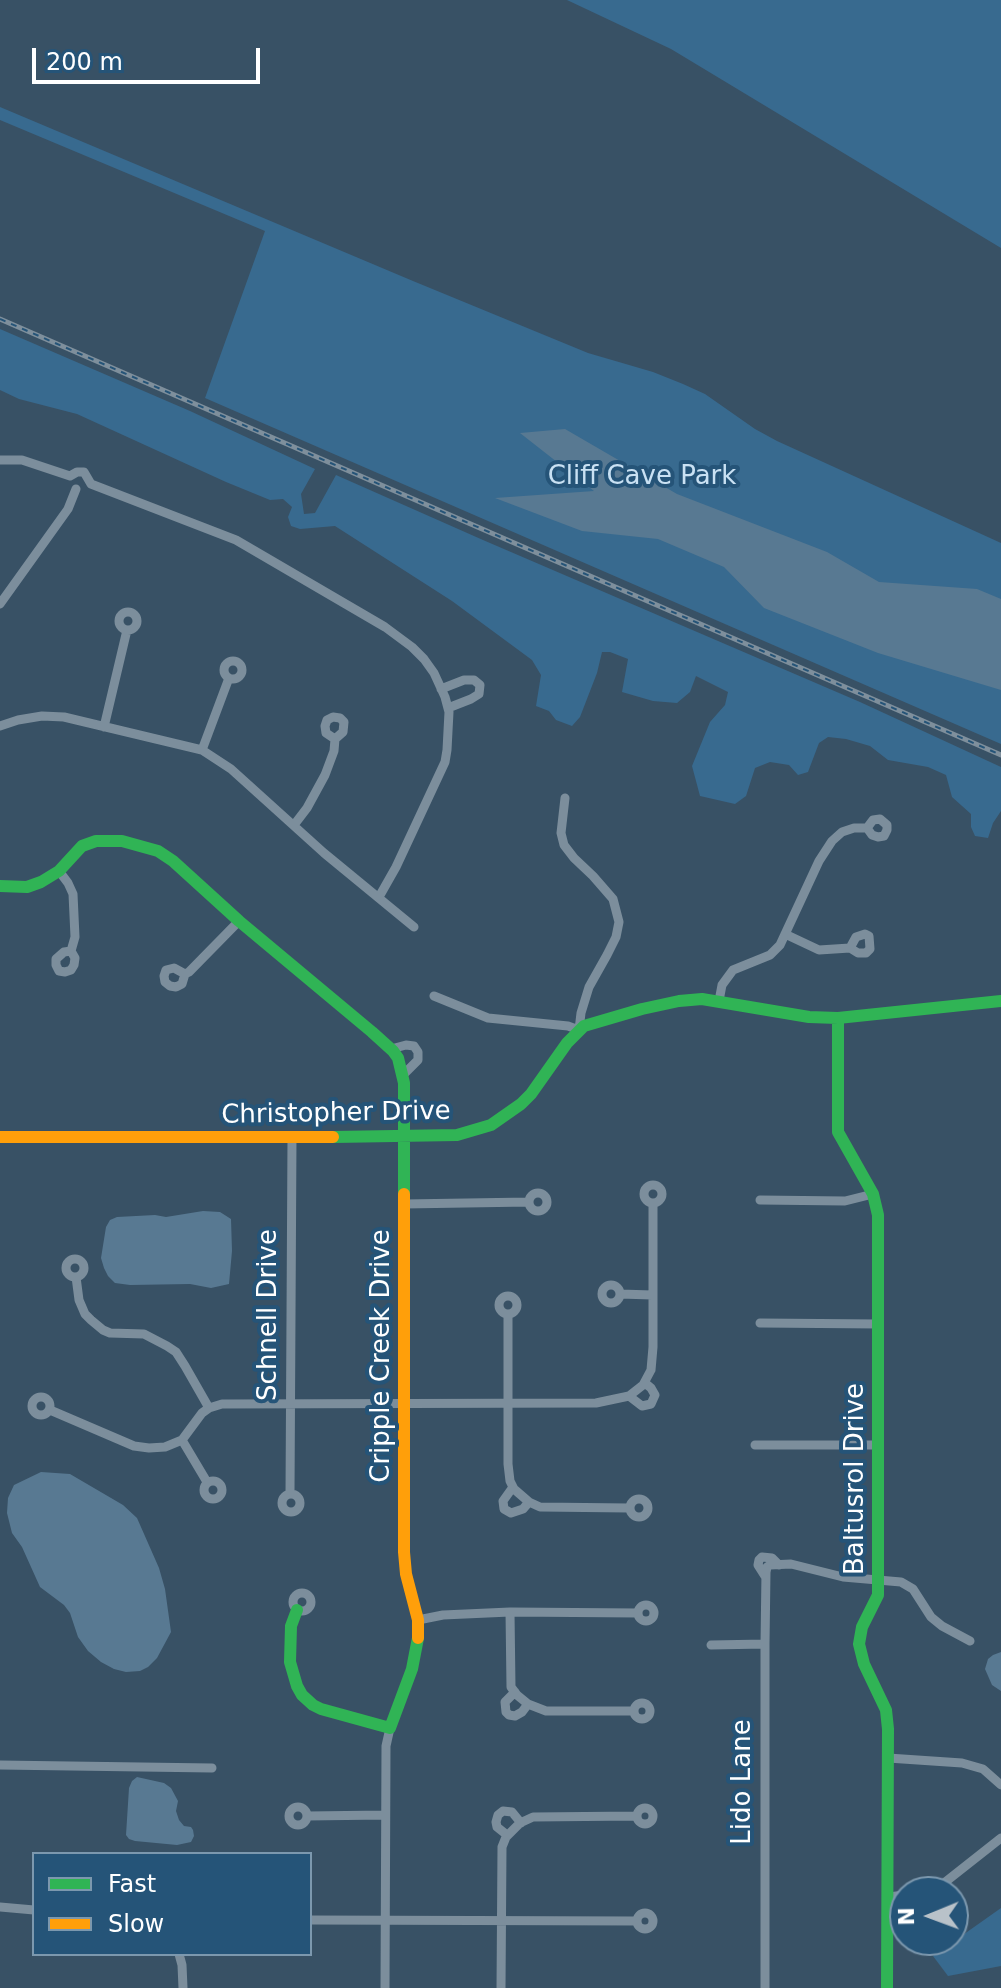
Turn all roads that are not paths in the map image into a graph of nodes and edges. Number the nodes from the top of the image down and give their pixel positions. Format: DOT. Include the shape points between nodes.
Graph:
graph roads {
  1 [pos="0,460"];
  2 [pos="70,476"];
  3 [pos="91,484"];
  4 [pos="76,489"];
  5 [pos="0,604"];
  6 [pos="127,630"];
  7 [pos="229,678"];
  8 [pos="441,689"];
  9 [pos="448,708"];
  10 [pos="0,726"];
  11 [pos="104,727"];
  12 [pos="335,739"];
  13 [pos="202,750"];
  14 [pos="565,798"];
  15 [pos="294,825"];
  16 [pos="867,828"];
  17 [pos="59,871"];
  18 [pos="0,886"];
  19 [pos="379,897"];
  20 [pos="239,921"];
  21 [pos="414,927"];
  22 [pos="785,934"];
  23 [pos="850,948"];
  24 [pos="71,951"];
  25 [pos="185,974"];
  26 [pos="434,996"];
  27 [pos="719,1001"];
  28 [pos="1001,1001"];
  29 [pos="838,1018"];
  30 [pos="579,1030"];
  31 [pos="391,1049"];
  32 [pos="403,1075"];
  33 [pos="0,1137"];
  34 [pos="292,1137"];
  35 [pos="404,1137"];
  36 [pos="873,1194"];
  37 [pos="760,1200"];
  38 [pos="529,1202"];
  39 [pos="404,1204"];
  40 [pos="653,1204"];
  41 [pos="76,1277"];
  42 [pos="620,1294"];
  43 [pos="652,1295"];
  44 [pos="508,1315"];
  45 [pos="760,1323"];
  46 [pos="879,1324"];
  47 [pos="645,1383"];
  48 [pos="629,1396"];
  49 [pos="291,1403"];
  50 [pos="403,1404"];
  51 [pos="508,1404"];
  52 [pos="209,1408"];
  53 [pos="50,1410"];
  54 [pos="182,1440"];
  55 [pos="755,1445"];
  56 [pos="877,1445"];
  57 [pos="207,1482"];
  58 [pos="513,1487"];
  59 [pos="290,1494"];
  60 [pos="529,1502"];
  61 [pos="629,1508"];
  62 [pos="878,1580"];
  63 [pos="297,1610"];
  64 [pos="510,1612"];
  65 [pos="638,1613"];
  66 [pos="418,1620"];
  67 [pos="970,1641"];
  68 [pos="765,1644"];
  69 [pos="711,1645"];
  70 [pos="515,1692"];
  71 [pos="528,1704"];
  72 [pos="634,1711"];
  73 [pos="390,1728"];
  74 [pos="888,1758"];
  75 [pos="0,1765"];
  76 [pos="212,1768"];
  77 [pos="1001,1785"];
  78 [pos="385,1815"];
  79 [pos="307,1816"];
  80 [pos="637,1816"];
  81 [pos="521,1823"];
  82 [pos="507,1835"];
  83 [pos="1001,1838"];
  84 [pos="953,1876"];
  85 [pos="888,1897"];
  86 [pos="0,1907"];
  87 [pos="32,1910"];
  88 [pos="312,1920"];
  89 [pos="386,1920"];
  90 [pos="501,1920"];
  91 [pos="637,1921"];
  92 [pos="180,1956"];
  93 [pos="183,1988"];
  94 [pos="385,1988"];
  95 [pos="501,1988"];
  96 [pos="765,1988"];
  97 [pos="887,1988"];
  1 -- 2 [label="street" via="22,460"];
  2 -- 3 [label="street" via="84,472"];
  2 -- 4 [label="street"];
  3 -- 4 [label="street"];
  3 -- 8 [label="street" via="250,547 412,647"];
  4 -- 5 [label="street" via="68,509"];
  6 -- 11 [label="street"];
  7 -- 13 [label="street"];
  8 -- 9 [label="street"];
  8 -- 9 [label="street" via="464,680 480,685 479,694"];
  9 -- 19 [label="street" via="445,762"];
  10 -- 11 [label="street" via="42,716"];
  11 -- 13 [label="street"];
  12 -- 15 [label="street" via="325,775"];
  13 -- 15 [label="street"];
  14 -- 30 [label="street" via="564,845 613,899 619,922 589,987"];
  15 -- 19 [label="street"];
  16 -- 22 [label="street" via="842,832 832,841"];
  17 -- 18 [label="street, Cripple Creek Drive" via="27,887"];
  17 -- 20 [label="street, Cripple Creek Drive" via="82,846 96,841 122,841 158,851"];
  17 -- 24 [label="street" via="73,894"];
  19 -- 21 [label="street"];
  20 -- 25 [label="street"];
  20 -- 31 [label="street, Cripple Creek Drive"];
  22 -- 23 [label="street" via="819,950"];
  22 -- 27 [label="street" via="770,955 733,970"];
  26 -- 30 [label="street" via="488,1018"];
  27 -- 29 [label="street"];
  27 -- 30 [label="street" via="665,1004"];
  28 -- 29 [label="street"];
  29 -- 36 [label="street, Baltusrol Drive" via="838,1132"];
  30 -- 35 [label="street, Christopher Drive" via="531,1094 502,1118 457,1135"];
  31 -- 32 [label="street, Cripple Creek Drive"];
  31 -- 32 [label="street, Cripple Creek Drive" via="406,1045 418,1052 418,1060"];
  32 -- 35 [label="street, Cripple Creek Drive"];
  33 -- 34 [label="street, Christopher Drive"];
  34 -- 35 [label="street, Christopher Drive"];
  34 -- 49 [label="street, Schnell Drive"];
  35 -- 39 [label="street, Cripple Creek Drive"];
  36 -- 37 [label="street" via="845,1201"];
  36 -- 46 [label="street, Baltusrol Drive" via="878,1215"];
  38 -- 39 [label="street"];
  39 -- 50 [label="street, Cripple Creek Drive"];
  40 -- 43 [label="street"];
  41 -- 52 [label="street" via="81,1307 91,1320 110,1333 144,1334 176,1352"];
  42 -- 43 [label="street"];
  43 -- 47 [label="street" via="653,1347"];
  44 -- 51 [label="street"];
  45 -- 46 [label="street"];
  46 -- 56 [label="street, Baltusrol Drive"];
  47 -- 48 [label="street"];
  47 -- 48 [label="street" via="655,1395 651,1404 642,1406"];
  48 -- 51 [label="street" via="596,1403"];
  49 -- 50 [label="street"];
  49 -- 52 [label="street"];
  49 -- 59 [label="street, Schnell Drive"];
  50 -- 51 [label="street"];
  50 -- 66 [label="street, Cripple Creek Drive" via="404,1552"];
  51 -- 58 [label="street"];
  52 -- 54 [label="street"];
  53 -- 54 [label="street" via="134,1446 165,1447"];
  54 -- 57 [label="street"];
  55 -- 56 [label="street"];
  56 -- 62 [label="street, Baltusrol Drive"];
  58 -- 60 [label="street"];
  58 -- 60 [label="street" via="504,1509 511,1513"];
  60 -- 61 [label="street" via="540,1507"];
  62 -- 67 [label="street" via="913,1589 931,1617"];
  62 -- 68 [label="street, Lido Lane" via="770,1565"];
  62 -- 74 [label="street, Baltusrol Drive" via="878,1595 859,1644 886,1710"];
  63 -- 73 [label="street" via="290,1662 302,1695 321,1709"];
  64 -- 65 [label="street"];
  64 -- 66 [label="street"];
  64 -- 70 [label="street"];
  66 -- 73 [label="street, Cripple Creek Drive" via="412,1669"];
  68 -- 69 [label="street"];
  68 -- 96 [label="street, Lido Lane"];
  70 -- 71 [label="street"];
  70 -- 71 [label="street" via="505,1702 509,1715"];
  71 -- 72 [label="street" via="546,1711"];
  73 -- 78 [label="street"];
  74 -- 77 [label="street" via="962,1763 983,1769"];
  74 -- 85 [label="street, Baltusrol Drive"];
  75 -- 76 [label="street"];
  78 -- 79 [label="street"];
  78 -- 89 [label="street"];
  80 -- 81 [label="street" via="533,1817"];
  81 -- 82 [label="street"];
  81 -- 82 [label="street" via="512,1812 498,1815 497,1827"];
  82 -- 90 [label="street" via="502,1847"];
  83 -- 84 [label="street"];
  85 -- 97 [label="street, Baltusrol Drive"];
  86 -- 87 [label="street"];
  88 -- 89 [label="street"];
  89 -- 90 [label="street"];
  89 -- 94 [label="street"];
  90 -- 91 [label="street"];
  90 -- 95 [label="street"];
  92 -- 93 [label="street"];
}
